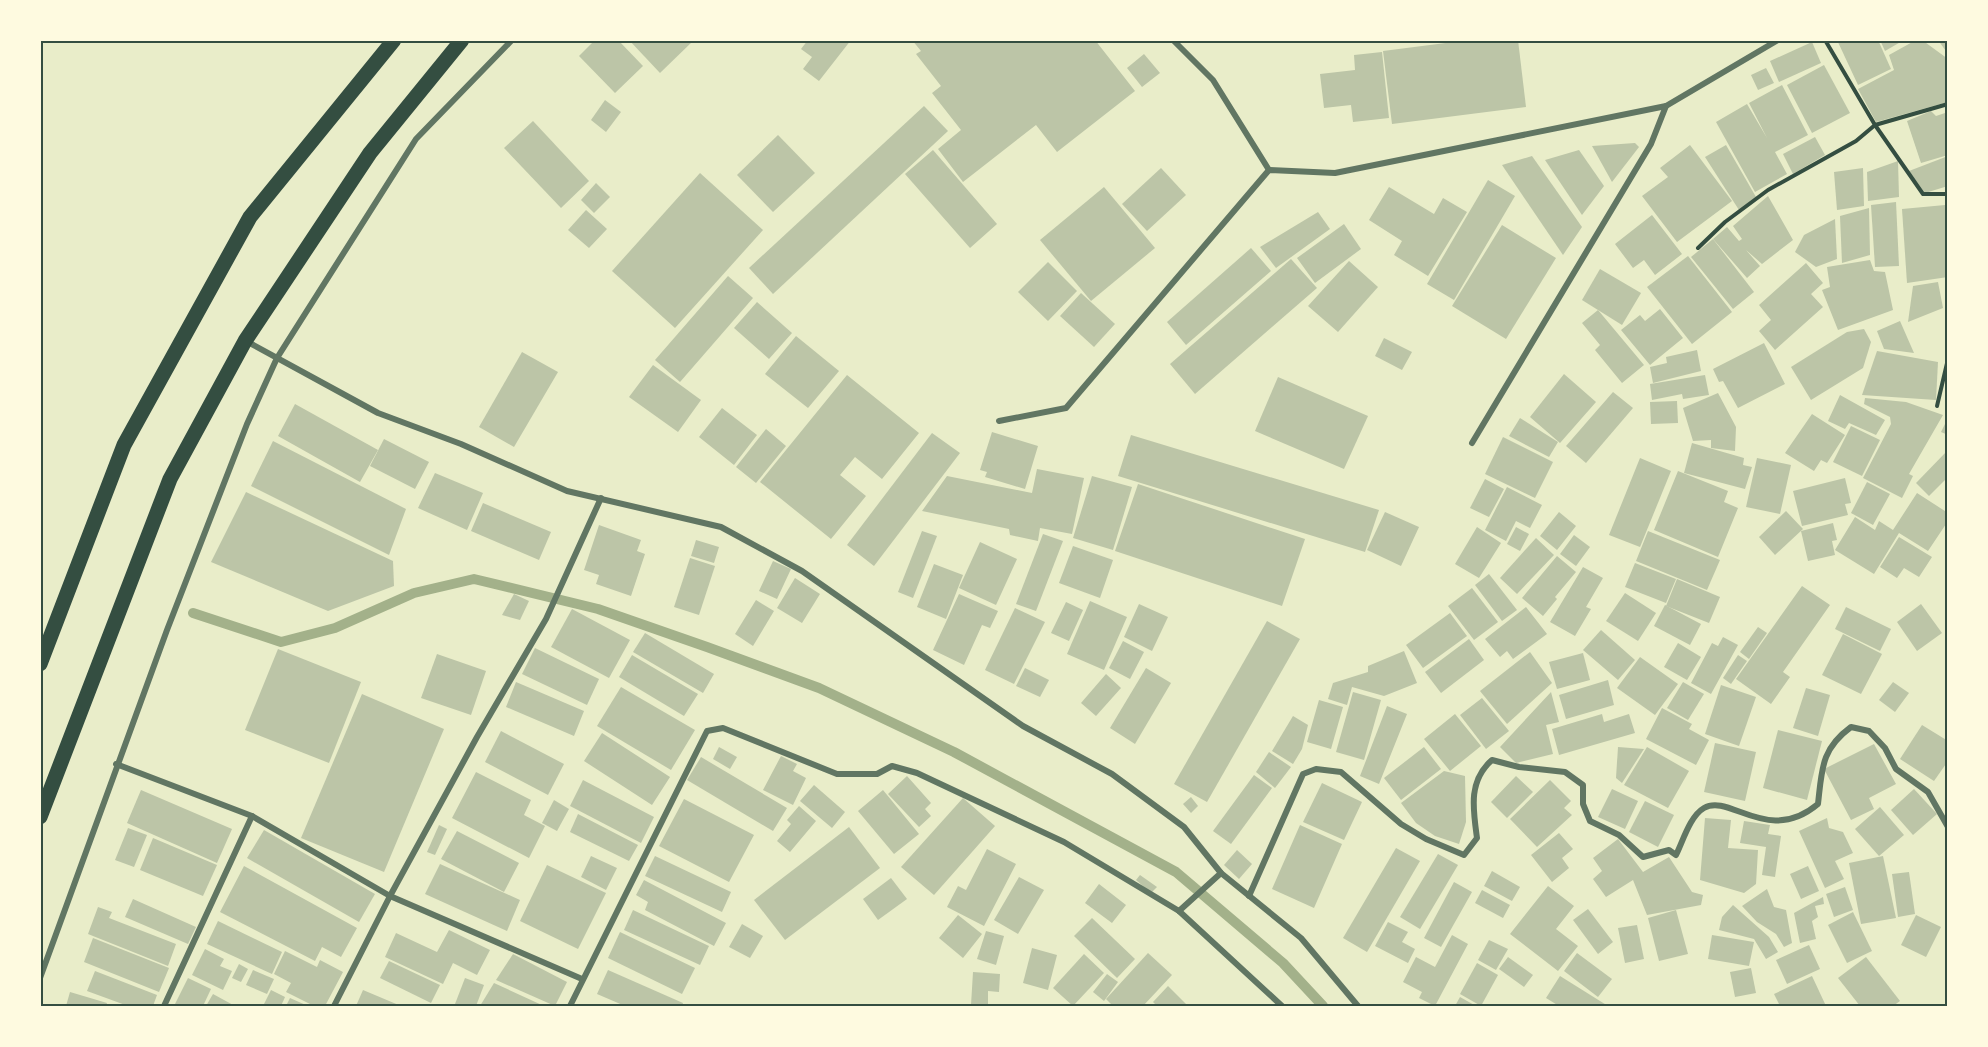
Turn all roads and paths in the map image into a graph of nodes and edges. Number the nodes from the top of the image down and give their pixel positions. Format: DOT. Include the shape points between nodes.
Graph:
graph roads {
  1 [pos="394,40"];
  2 [pos="462,40"];
  3 [pos="512,40"];
  4 [pos="1173,40"];
  5 [pos="1778,40"];
  6 [pos="1825,40"];
  7 [pos="1947,104"];
  8 [pos="1666,106"];
  9 [pos="1875,125"];
  10 [pos="1269,170"];
  11 [pos="1947,194"];
  12 [pos="1698,248"];
  13 [pos="245,341"];
  14 [pos="277,358"];
  15 [pos="1947,359"];
  16 [pos="1937,406"];
  17 [pos="999,422"];
  18 [pos="1472,443"];
  19 [pos="601,498"];
  20 [pos="40,664"];
  21 [pos="116,764"];
  22 [pos="252,816"];
  23 [pos="40,817"];
  24 [pos="1947,827"];
  25 [pos="1221,873"];
  26 [pos="390,896"];
  27 [pos="1249,896"];
  28 [pos="1179,911"];
  29 [pos="40,978"];
  30 [pos="582,979"];
  31 [pos="164,1006"];
  32 [pos="334,1006"];
  33 [pos="570,1006"];
  34 [pos="1281,1006"];
  35 [pos="1358,1006"];
  1 -- 20 [label="main road" via="250,217 124,445"];
  2 -- 13 [label="main road" via="370,153"];
  3 -- 14 [label="street" via="416,139"];
  4 -- 10 [label="street" via="1213,80"];
  5 -- 8 [label="street"];
  6 -- 9 [label="path"];
  7 -- 9 [label="path"];
  8 -- 10 [label="street" via="1335,173"];
  8 -- 18 [label="street" via="1651,144"];
  9 -- 11 [label="path" via="1923,194"];
  9 -- 12 [label="path" via="1856,141 1768,190"];
  10 -- 17 [label="street" via="1066,408"];
  13 -- 14 [label="street"];
  13 -- 23 [label="main road" via="170,479"];
  14 -- 19 [label="street" via="378,412 567,491"];
  14 -- 21 [label="street" via="247,424"];
  15 -- 16 [label="path"];
  19 -- 25 [label="street" via="721,527 802,571 1023,726 1112,774 1184,827"];
  19 -- 26 [label="street" via="546,619"];
  21 -- 22 [label="street"];
  21 -- 29 [label="street"];
  22 -- 26 [label="street"];
  22 -- 31 [label="street"];
  24 -- 27 [label="street" via="1928,792 1896,769 1885,748 1869,731 1851,727 1836,738 1823,759 1818,804 1802,817 1773,822 1714,806 1704,808 1692,821 1676,855 1669,850 1644,857 1619,835 1590,821 1583,785 1565,772 1492,760 1481,769 1472,800 1477,838 1464,855 1401,824 1341,772 1316,769 1303,774"];
  25 -- 27 [label="street"];
  25 -- 28 [label="street"];
  26 -- 30 [label="street"];
  26 -- 32 [label="street"];
  27 -- 35 [label="street" via="1301,938"];
  28 -- 30 [label="street" via="1064,842 917,772 892,766 877,774 837,774 723,728 707,731"];
  28 -- 34 [label="street"];
  30 -- 33 [label="street"];
}
